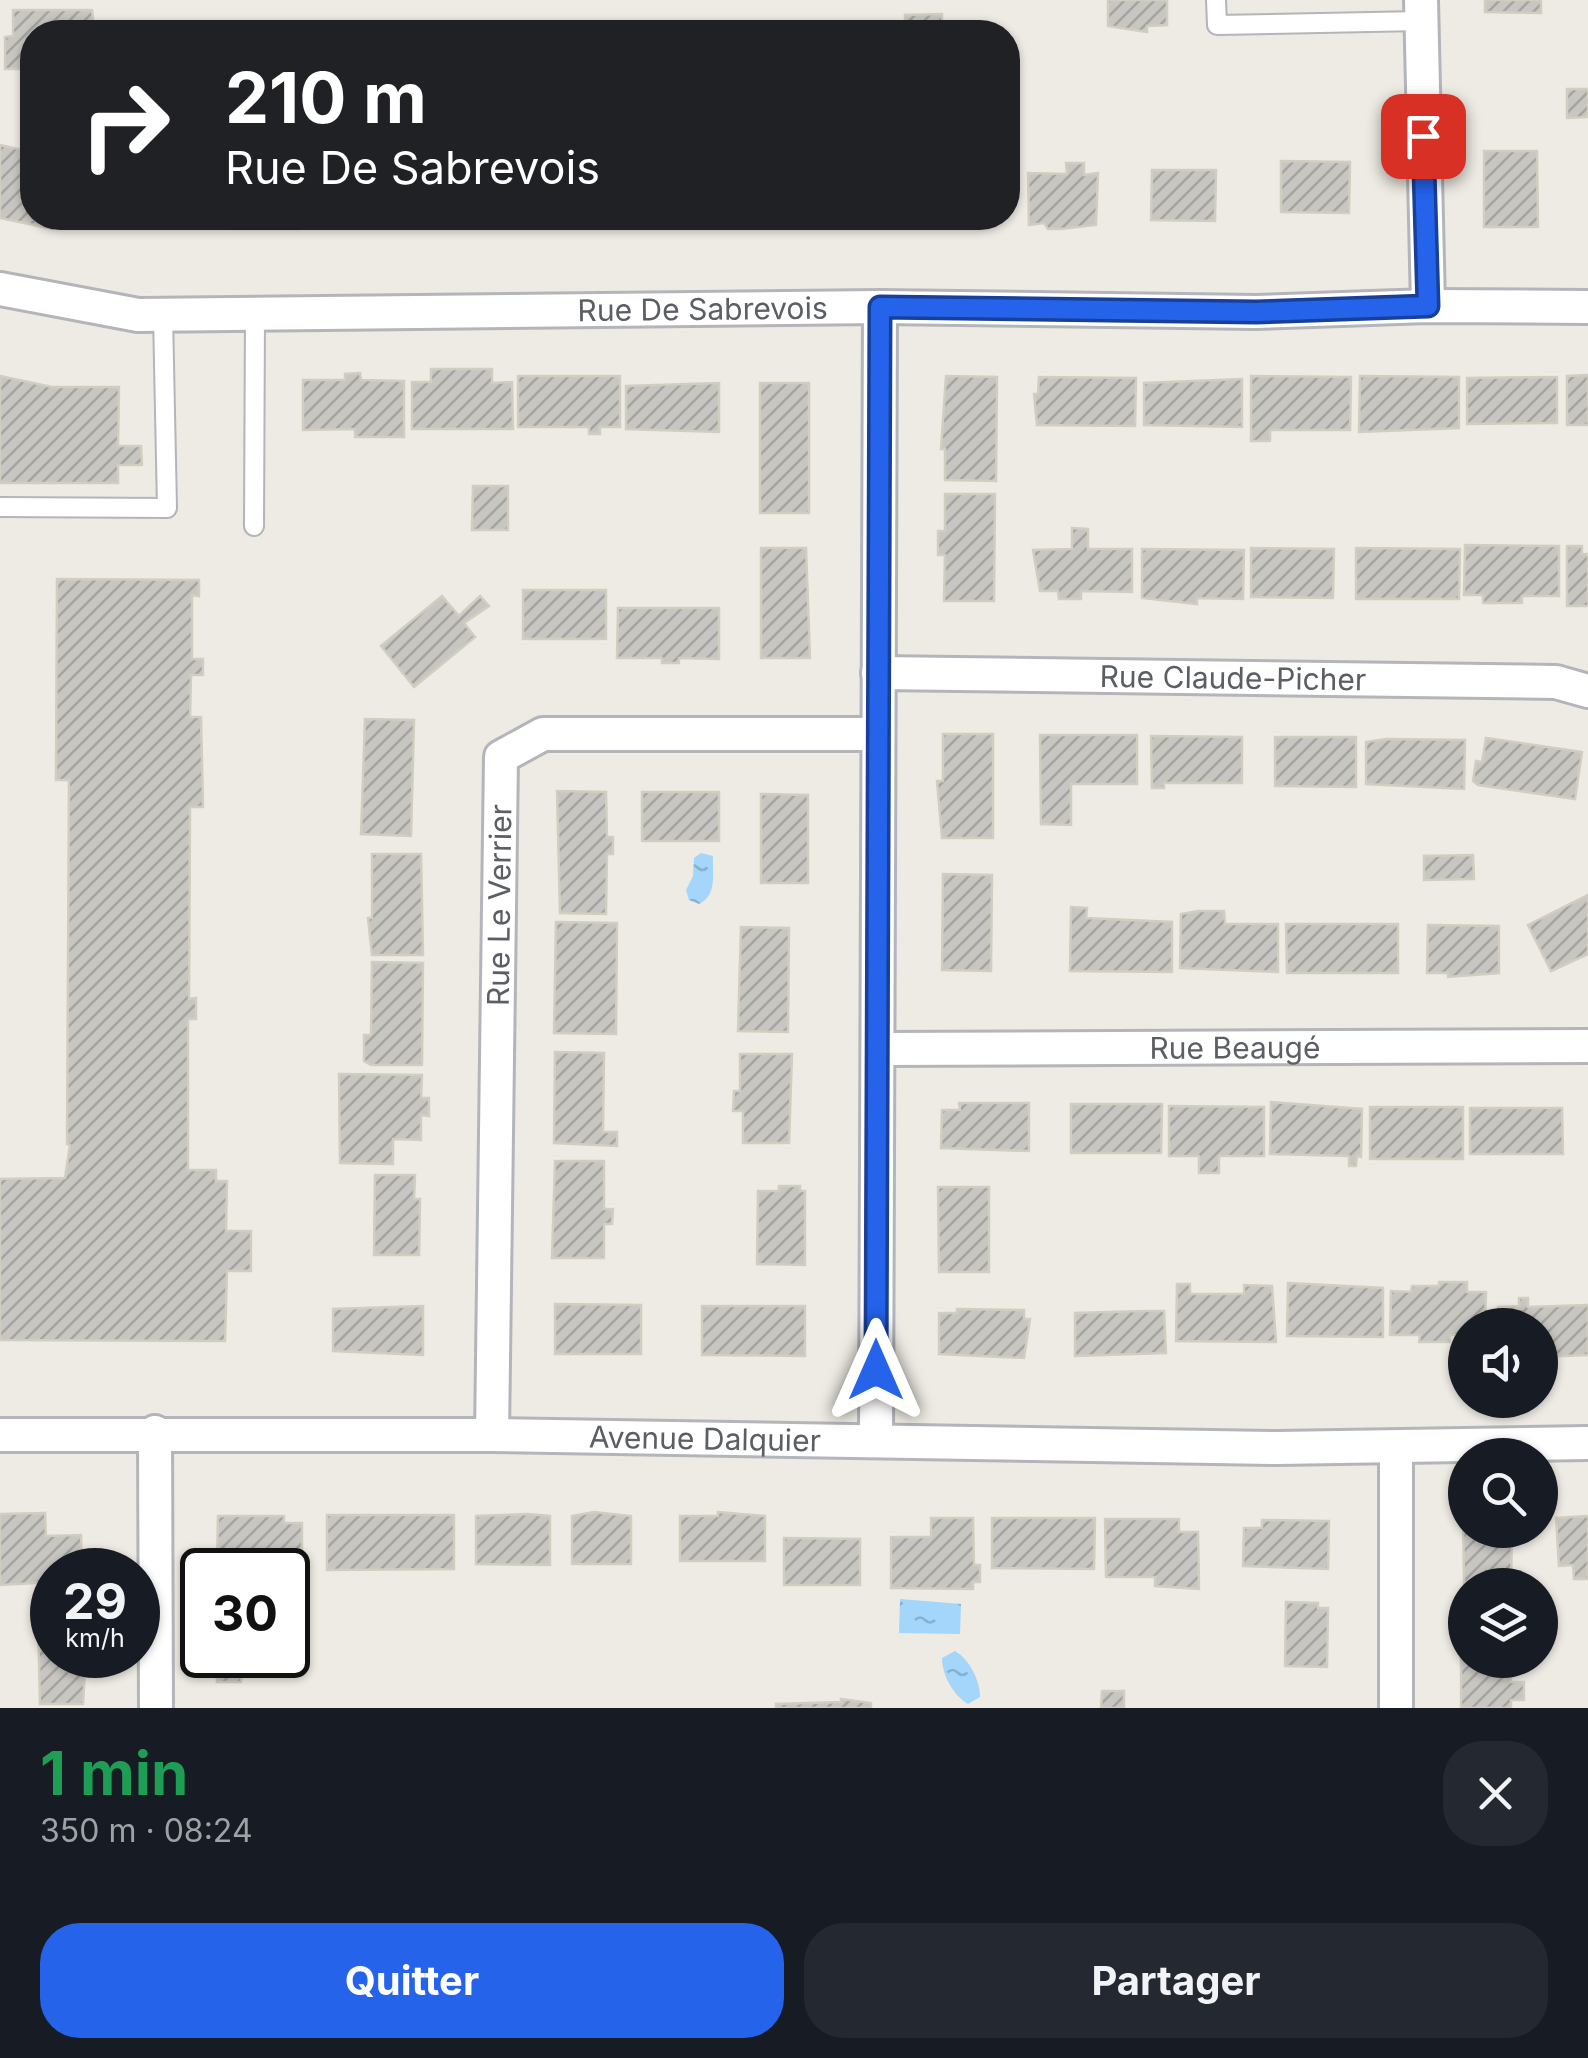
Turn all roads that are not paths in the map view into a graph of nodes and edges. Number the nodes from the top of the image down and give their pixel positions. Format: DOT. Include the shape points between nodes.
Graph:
graph roads {
  1 [pos="1216,0"];
  2 [pos="1421,10"];
  3 [pos="0,289"];
  4 [pos="1428,306"];
  5 [pos="880,307"];
  6 [pos="1588,308"];
  7 [pos="163,314"];
  8 [pos="255,314"];
  9 [pos="0,507"];
  10 [pos="254,526"];
  11 [pos="878,673"];
  12 [pos="1588,691"];
  13 [pos="876,734"];
  14 [pos="1588,1046"];
  15 [pos="880,1049"];
  16 [pos="155,1432"];
  17 [pos="0,1435"];
  18 [pos="492,1435"];
  19 [pos="876,1440"];
  20 [pos="1588,1443"];
  21 [pos="1396,1447"];
  22 [pos="156,1708"];
  23 [pos="1396,1708"];
  1 -- 2 [label="lane" via="1216,25"];
  2 -- 4 [label="street"];
  3 -- 7 [label="street, Rue De Sabrevois"];
  4 -- 5 [label="street, Rue De Sabrevois" via="1256,312"];
  4 -- 6 [label="street, Rue De Sabrevois"];
  5 -- 8 [label="street, Rue De Sabrevois"];
  5 -- 11 [label="street"];
  7 -- 8 [label="street, Rue De Sabrevois"];
  7 -- 9 [label="lane" via="167,508"];
  8 -- 10 [label="lane"];
  11 -- 12 [label="street, Rue Claude-Picher" via="1556,682"];
  11 -- 13 [label="street"];
  13 -- 15 [label="street"];
  13 -- 18 [label="street, Rue Le Verrier" via="543,734 501,757"];
  14 -- 15 [label="street, Rue Beaugé"];
  15 -- 19 [label="street"];
  16 -- 17 [label="street, Avenue Dalquier"];
  16 -- 18 [label="street, Avenue Dalquier"];
  16 -- 22 [label="street"];
  18 -- 19 [label="street, Avenue Dalquier"];
  19 -- 21 [label="street, Avenue Dalquier"];
  20 -- 21 [label="street, Avenue Dalquier"];
  21 -- 23 [label="street"];
}
